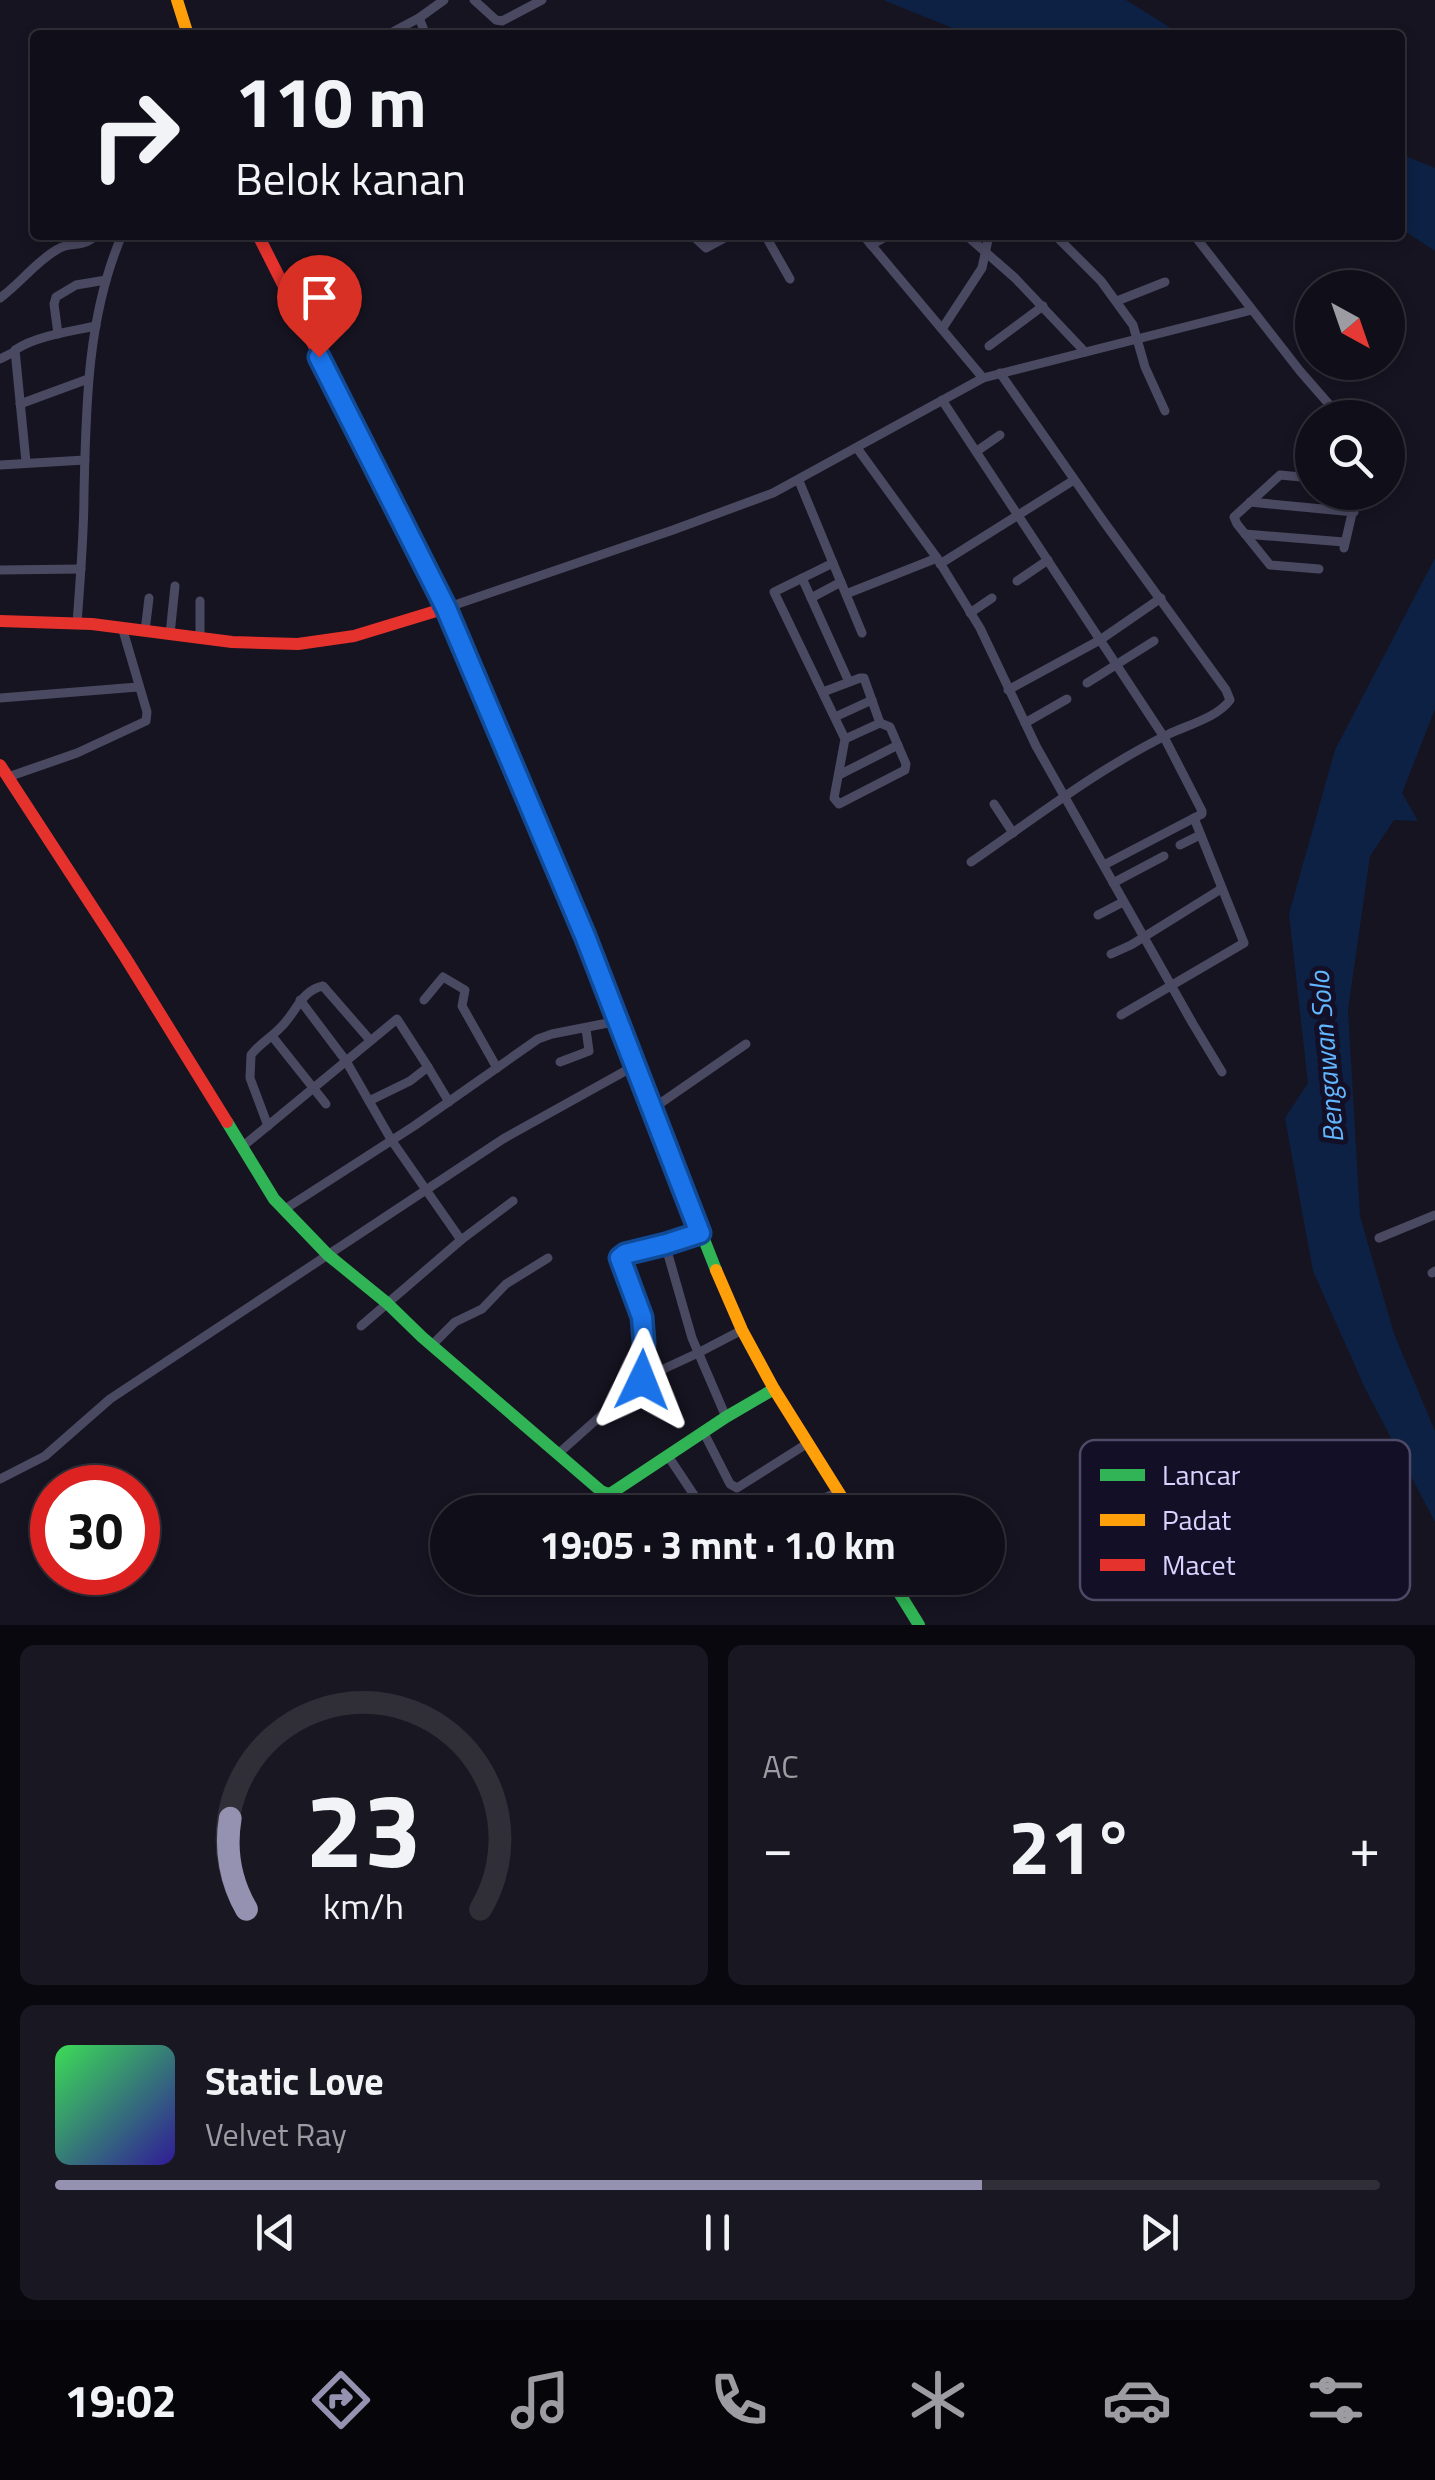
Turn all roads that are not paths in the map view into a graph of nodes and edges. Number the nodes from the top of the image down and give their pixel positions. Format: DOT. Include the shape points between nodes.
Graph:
graph roads {
  1 [pos="177,0"];
  2 [pos="444,0"];
  3 [pos="474,0"];
  4 [pos="542,0"];
  5 [pos="420,18"];
  6 [pos="186,30"];
  7 [pos="397,30"];
  8 [pos="424,30"];
  9 [pos="89,240"];
  10 [pos="120,240"];
  11 [pos="260,240"];
  12 [pos="697,240"];
  13 [pos="721,240"];
  14 [pos="768,240"];
  15 [pos="867,240"];
  16 [pos="880,240"];
  17 [pos="973,240"];
  18 [pos="990,240"];
  19 [pos="1065,240"];
  20 [pos="1198,240"];
  21 [pos="871,245"];
  22 [pos="987,251"];
  23 [pos="790,279"];
  24 [pos="106,280"];
  25 [pos="1165,282"];
  26 [pos="0,298"];
  27 [pos="1117,301"];
  28 [pos="1043,306"];
  29 [pos="1252,310"];
  30 [pos="96,326"];
  31 [pos="942,329"];
  32 [pos="58,334"];
  33 [pos="1138,340"];
  34 [pos="989,346"];
  35 [pos="14,352"];
  36 [pos="1084,352"];
  37 [pos="0,358"];
  38 [pos="1000,373"];
  39 [pos="983,378"];
  40 [pos="88,379"];
  41 [pos="942,400"];
  42 [pos="1326,400"];
  43 [pos="20,404"];
  44 [pos="1165,411"];
  45 [pos="1000,436"];
  46 [pos="857,448"];
  47 [pos="977,452"];
  48 [pos="85,460"];
  49 [pos="26,462"];
  50 [pos="0,465"];
  51 [pos="1295,476"];
  52 [pos="1074,480"];
  53 [pos="798,481"];
  54 [pos="1250,502"];
  55 [pos="1354,512"];
  56 [pos="1018,514"];
  57 [pos="1244,534"];
  58 [pos="1048,560"];
  59 [pos="938,561"];
  60 [pos="833,564"];
  61 [pos="1319,568"];
  62 [pos="81,569"];
  63 [pos="0,570"];
  64 [pos="802,578"];
  65 [pos="1018,581"];
  66 [pos="841,582"];
  67 [pos="175,586"];
  68 [pos="846,594"];
  69 [pos="149,598"];
  70 [pos="811,598"];
  71 [pos="992,598"];
  72 [pos="1161,598"];
  73 [pos="200,601"];
  74 [pos="446,608"];
  75 [pos="970,613"];
  76 [pos="0,621"];
  77 [pos="77,624"];
  78 [pos="122,627"];
  79 [pos="146,632"];
  80 [pos="862,632"];
  81 [pos="170,634"];
  82 [pos="200,638"];
  83 [pos="1100,640"];
  84 [pos="1154,641"];
  85 [pos="1117,664"];
  86 [pos="848,682"];
  87 [pos="1087,684"];
  88 [pos="138,686"];
  89 [pos="1008,690"];
  90 [pos="823,692"];
  91 [pos="0,698"];
  92 [pos="872,700"];
  93 [pos="1067,700"];
  94 [pos="835,717"];
  95 [pos="880,723"];
  96 [pos="1025,723"];
  97 [pos="1164,737"];
  98 [pos="846,738"];
  99 [pos="898,745"];
  100 [pos="3,773"];
  101 [pos="839,774"];
  102 [pos="1065,796"];
  103 [pos="994,804"];
  104 [pos="1194,818"];
  105 [pos="1013,833"];
  106 [pos="1200,835"];
  107 [pos="1180,845"];
  108 [pos="1164,856"];
  109 [pos="972,862"];
  110 [pos="1104,866"];
  111 [pos="1113,883"];
  112 [pos="1221,890"];
  113 [pos="1123,902"];
  114 [pos="1098,915"];
  115 [pos="1144,935"];
  116 [pos="1111,954"];
  117 [pos="1172,985"];
  118 [pos="300,1000"];
  119 [pos="424,1000"];
  120 [pos="1120,1015"];
  121 [pos="618,1021"];
  122 [pos="586,1029"];
  123 [pos="272,1036"];
  124 [pos="370,1040"];
  125 [pos="746,1044"];
  126 [pos="346,1061"];
  127 [pos="560,1062"];
  128 [pos="636,1065"];
  129 [pos="428,1067"];
  130 [pos="497,1068"];
  131 [pos="1222,1072"];
  132 [pos="314,1088"];
  133 [pos="368,1102"];
  134 [pos="449,1102"];
  135 [pos="326,1104"];
  136 [pos="652,1108"];
  137 [pos="268,1126"];
  138 [pos="392,1141"];
  139 [pos="242,1147"];
  140 [pos="425,1191"];
  141 [pos="513,1201"];
  142 [pos="284,1210"];
  143 [pos="1435,1215"];
  144 [pos="700,1233"];
  145 [pos="1379,1238"];
  146 [pos="461,1240"];
  147 [pos="666,1244"];
  148 [pos="328,1255"];
  149 [pos="548,1258"];
  150 [pos="388,1302"];
  151 [pos="361,1326"];
  152 [pos="742,1330"];
  153 [pos="432,1345"];
  154 [pos="698,1354"];
  155 [pos="642,1380"];
  156 [pos="774,1388"];
  157 [pos="726,1418"];
  158 [pos="704,1433"];
  159 [pos="808,1443"];
  160 [pos="559,1454"];
  161 [pos="668,1456"];
  162 [pos="0,1479"];
  163 [pos="839,1492"];
  164 [pos="608,1494"];
  165 [pos="694,1495"];
  166 [pos="832,1495"];
  167 [pos="841,1495"];
  168 [pos="900,1595"];
  169 [pos="919,1625"];
  1 -- 6 [label="street"];
  2 -- 5 [label="street"];
  3 -- 4 [label="street" via="502,21"];
  5 -- 7 [label="street"];
  5 -- 8 [label="street"];
  9 -- 26 [label="street" via="39,261"];
  10 -- 24 [label="street"];
  11 -- 74 [label="street"];
  12 -- 13 [label="street" via="706,248"];
  14 -- 23 [label="street"];
  15 -- 21 [label="street"];
  16 -- 21 [label="street"];
  17 -- 22 [label="street"];
  18 -- 22 [label="street"];
  19 -- 27 [label="street"];
  20 -- 29 [label="street"];
  21 -- 31 [label="street"];
  22 -- 28 [label="street"];
  22 -- 31 [label="street"];
  24 -- 30 [label="street"];
  24 -- 32 [label="street" via="56,296"];
  25 -- 27 [label="street"];
  27 -- 33 [label="street"];
  28 -- 34 [label="street"];
  28 -- 36 [label="street"];
  29 -- 33 [label="street"];
  29 -- 42 [label="street"];
  30 -- 32 [label="street"];
  30 -- 40 [label="street"];
  31 -- 39 [label="street"];
  32 -- 35 [label="street"];
  33 -- 36 [label="street"];
  33 -- 44 [label="street"];
  35 -- 37 [label="street"];
  35 -- 43 [label="street"];
  36 -- 38 [label="street"];
  38 -- 39 [label="street"];
  38 -- 52 [label="street"];
  39 -- 41 [label="street"];
  40 -- 43 [label="street"];
  40 -- 48 [label="street"];
  41 -- 46 [label="street"];
  41 -- 47 [label="street"];
  43 -- 49 [label="street"];
  45 -- 47 [label="street"];
  46 -- 53 [label="street"];
  46 -- 59 [label="street"];
  47 -- 56 [label="street"];
  48 -- 49 [label="street"];
  48 -- 62 [label="street"];
  49 -- 50 [label="street"];
  51 -- 54 [label="street" via="1280,475"];
  52 -- 56 [label="street"];
  52 -- 72 [label="street"];
  53 -- 60 [label="street"];
  53 -- 74 [label="street"];
  54 -- 55 [label="street"];
  54 -- 57 [label="street" via="1234,517"];
  55 -- 57 [label="street" via="1344,545"];
  56 -- 58 [label="street"];
  56 -- 59 [label="street"];
  57 -- 61 [label="street" via="1270,565"];
  58 -- 65 [label="street"];
  58 -- 83 [label="street"];
  59 -- 68 [label="street"];
  59 -- 75 [label="street"];
  60 -- 64 [label="street"];
  60 -- 66 [label="street"];
  62 -- 63 [label="street"];
  62 -- 77 [label="street"];
  64 -- 70 [label="street"];
  64 -- 90 [label="street" via="774,592"];
  66 -- 68 [label="street"];
  66 -- 70 [label="street"];
  67 -- 81 [label="street"];
  68 -- 80 [label="street"];
  69 -- 79 [label="street"];
  70 -- 86 [label="street"];
  71 -- 75 [label="street"];
  72 -- 83 [label="street"];
  72 -- 97 [label="street" via="1230,700"];
  73 -- 82 [label="street"];
  74 -- 82 [label="street" via="298,644"];
  74 -- 121 [label="street"];
  75 -- 89 [label="street"];
  76 -- 77 [label="street"];
  77 -- 78 [label="street"];
  78 -- 79 [label="street"];
  78 -- 88 [label="street"];
  79 -- 81 [label="street"];
  81 -- 82 [label="street"];
  83 -- 85 [label="street"];
  83 -- 89 [label="street"];
  84 -- 85 [label="street"];
  85 -- 87 [label="street"];
  85 -- 97 [label="street"];
  86 -- 90 [label="street"];
  86 -- 92 [label="street" via="864,678"];
  88 -- 91 [label="street"];
  88 -- 100 [label="street" via="148,716 142,725 66,757"];
  89 -- 96 [label="street"];
  90 -- 94 [label="street"];
  92 -- 94 [label="street"];
  92 -- 95 [label="street"];
  93 -- 96 [label="street"];
  94 -- 98 [label="street"];
  95 -- 98 [label="street"];
  95 -- 99 [label="street" via="890,727"];
  96 -- 102 [label="street"];
  97 -- 102 [label="street"];
  97 -- 104 [label="street" via="1202,811"];
  98 -- 101 [label="street"];
  99 -- 101 [label="street"];
  99 -- 101 [label="street" via="905,770 840,804 834,798"];
  100 -- 139 [label="street"];
  102 -- 105 [label="street"];
  102 -- 110 [label="street"];
  103 -- 105 [label="street"];
  104 -- 106 [label="street"];
  104 -- 110 [label="street"];
  105 -- 109 [label="street"];
  106 -- 107 [label="street"];
  106 -- 112 [label="street"];
  108 -- 111 [label="street"];
  110 -- 111 [label="street"];
  111 -- 113 [label="street"];
  112 -- 115 [label="street"];
  112 -- 117 [label="street" via="1244,943"];
  113 -- 114 [label="street"];
  113 -- 115 [label="street"];
  115 -- 116 [label="street"];
  115 -- 117 [label="street"];
  117 -- 120 [label="street"];
  117 -- 131 [label="street"];
  118 -- 123 [label="street"];
  118 -- 124 [label="street" via="323,986"];
  118 -- 126 [label="street"];
  119 -- 130 [label="street" via="443,976 465,990 462,1006"];
  121 -- 122 [label="street"];
  121 -- 128 [label="street"];
  122 -- 127 [label="street" via="589,1051"];
  122 -- 130 [label="street" via="544,1036"];
  123 -- 132 [label="street"];
  123 -- 137 [label="street" via="249,1066"];
  124 -- 126 [label="street"];
  124 -- 129 [label="street" via="397,1020"];
  125 -- 136 [label="street"];
  126 -- 132 [label="street"];
  126 -- 133 [label="street"];
  128 -- 136 [label="street"];
  128 -- 140 [label="street"];
  129 -- 133 [label="street"];
  129 -- 134 [label="street"];
  130 -- 134 [label="street"];
  132 -- 135 [label="street"];
  132 -- 137 [label="street"];
  133 -- 138 [label="street"];
  134 -- 138 [label="street"];
  136 -- 144 [label="street"];
  137 -- 139 [label="street"];
  138 -- 140 [label="street"];
  138 -- 142 [label="street"];
  139 -- 142 [label="street"];
  140 -- 146 [label="street"];
  140 -- 148 [label="street"];
  141 -- 146 [label="street"];
  142 -- 148 [label="street"];
  143 -- 145 [label="street"];
  144 -- 147 [label="street"];
  144 -- 152 [label="street"];
  146 -- 150 [label="street"];
  147 -- 154 [label="street"];
  147 -- 155 [label="street" via="620,1258 642,1317"];
  148 -- 150 [label="street"];
  148 -- 162 [label="street" via="100,1406 45,1456"];
  149 -- 153 [label="street"];
  150 -- 151 [label="street"];
  150 -- 153 [label="street"];
  152 -- 154 [label="street"];
  152 -- 156 [label="street"];
  153 -- 160 [label="street"];
  154 -- 155 [label="street"];
  154 -- 157 [label="street"];
  155 -- 160 [label="street"];
  156 -- 157 [label="street"];
  156 -- 159 [label="street"];
  157 -- 158 [label="street"];
  158 -- 159 [label="street" via="737,1488"];
  158 -- 161 [label="street"];
  159 -- 163 [label="street"];
  160 -- 164 [label="street"];
  161 -- 164 [label="street"];
  161 -- 165 [label="street"];
  163 -- 166 [label="street"];
  163 -- 167 [label="street"];
  168 -- 169 [label="street"];
}
